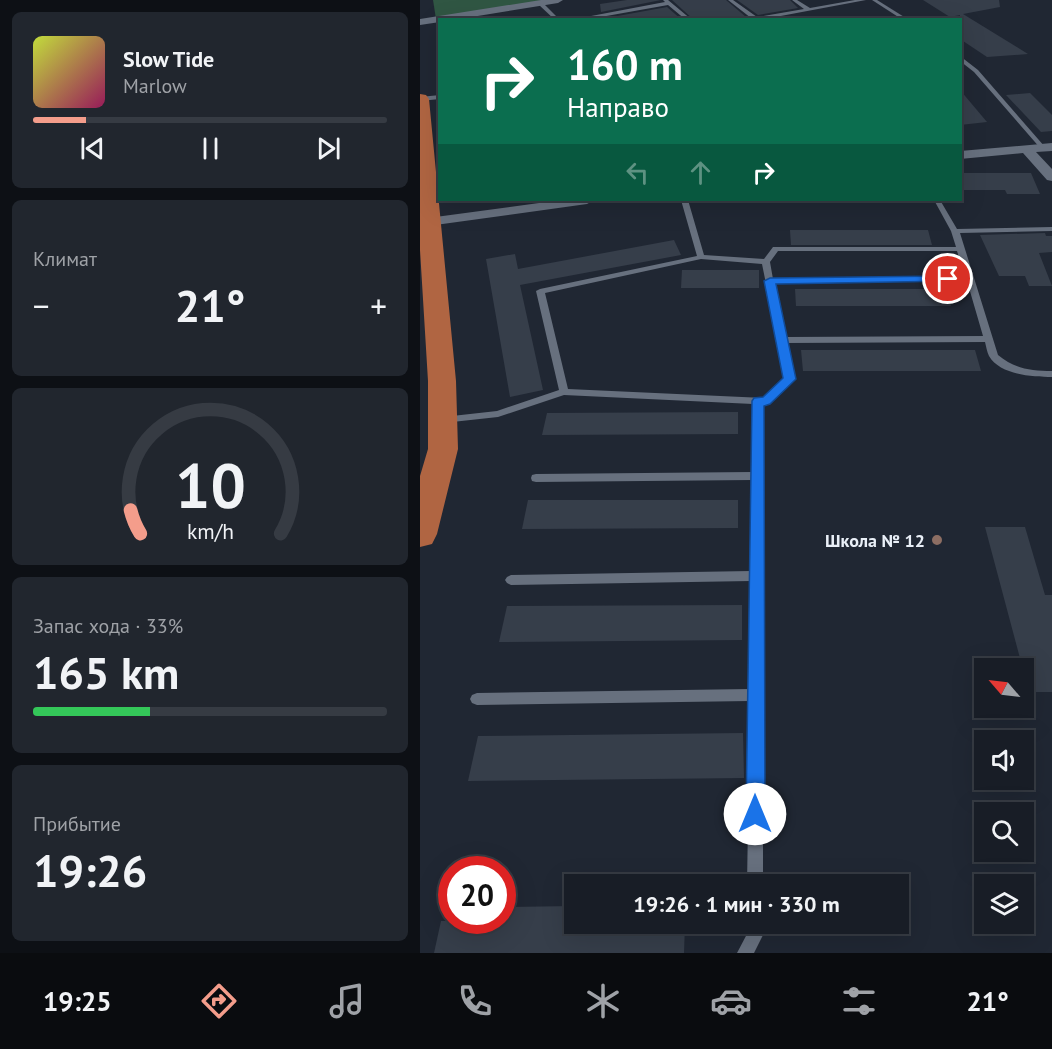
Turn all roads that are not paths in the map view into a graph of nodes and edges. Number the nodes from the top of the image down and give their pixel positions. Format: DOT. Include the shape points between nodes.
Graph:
graph roads {
  1 [pos="558,0"];
  2 [pos="730,0"];
  3 [pos="794,0"];
  4 [pos="835,0"];
  5 [pos="864,0"];
  6 [pos="874,0"];
  7 [pos="667,2"];
  8 [pos="540,3"];
  9 [pos="841,4"];
  10 [pos="808,9"];
  11 [pos="445,18"];
  12 [pos="556,18"];
  13 [pos="583,18"];
  14 [pos="687,18"];
  15 [pos="755,18"];
  16 [pos="904,18"];
  17 [pos="438,19"];
  18 [pos="420,22"];
  19 [pos="962,60"];
  20 [pos="438,97"];
  21 [pos="420,99"];
  22 [pos="421,121"];
  23 [pos="1048,147"];
  24 [pos="1026,149"];
  25 [pos="962,155"];
  26 [pos="1052,177"];
  27 [pos="580,201"];
  28 [pos="684,201"];
  29 [pos="938,201"];
  30 [pos="424,223"];
  31 [pos="1052,229"];
  32 [pos="955,231"];
  33 [pos="961,249"];
  34 [pos="701,257"];
  35 [pos="766,262"];
  36 [pos="970,279"];
  37 [pos="770,281"];
  38 [pos="989,339"];
  39 [pos="782,340"];
  40 [pos="1052,374"];
  41 [pos="564,392"];
  42 [pos="758,401"];
  43 [pos="442,420"];
  44 [pos="758,476"];
  45 [pos="536,478"];
  46 [pos="420,534"];
  47 [pos="757,576"];
  48 [pos="511,580"];
  49 [pos="756,695"];
  50 [pos="477,699"];
  51 [pos="755,874"];
  52 [pos="754,934"];
  53 [pos="745,953"];
  1 -- 8 [label="street"];
  2 -- 15 [label="lane"];
  3 -- 10 [label="lane"];
  4 -- 9 [label="lane"];
  5 -- 9 [label="lane"];
  6 -- 16 [label="lane"];
  7 -- 13 [label="lane"];
  7 -- 14 [label="lane"];
  8 -- 11 [label="street"];
  8 -- 12 [label="lane"];
  9 -- 10 [label="lane"];
  10 -- 15 [label="lane"];
  17 -- 18 [label="street"];
  19 -- 23 [label="lane"];
  20 -- 21 [label="lane"];
  21 -- 22 [label="main road"];
  22 -- 30 [label="main road"];
  23 -- 24 [label="street"];
  24 -- 25 [label="street"];
  24 -- 26 [label="street"];
  27 -- 30 [label="street"];
  28 -- 34 [label="lane"];
  29 -- 32 [label="lane"];
  30 -- 43 [label="main road"];
  31 -- 32 [label="lane"];
  32 -- 33 [label="lane"];
  33 -- 35 [label="lane" via="776,249"];
  33 -- 36 [label="lane"];
  34 -- 35 [label="lane"];
  34 -- 41 [label="lane" via="540,291"];
  35 -- 37 [label="lane"];
  36 -- 37 [label="lane"];
  36 -- 38 [label="lane"];
  37 -- 39 [label="lane"];
  38 -- 39 [label="lane"];
  38 -- 40 [label="lane" via="994,356 1006,367 1025,374"];
  39 -- 42 [label="lane" via="790,379 766,401"];
  41 -- 42 [label="lane"];
  41 -- 43 [label="lane" via="498,414"];
  42 -- 44 [label="lane"];
  43 -- 46 [label="main road" via="443,449"];
  44 -- 45 [label="lane"];
  44 -- 47 [label="lane"];
  47 -- 48 [label="lane"];
  47 -- 49 [label="lane"];
  49 -- 50 [label="lane"];
  49 -- 51 [label="lane"];
  52 -- 53 [label="lane"];
}
